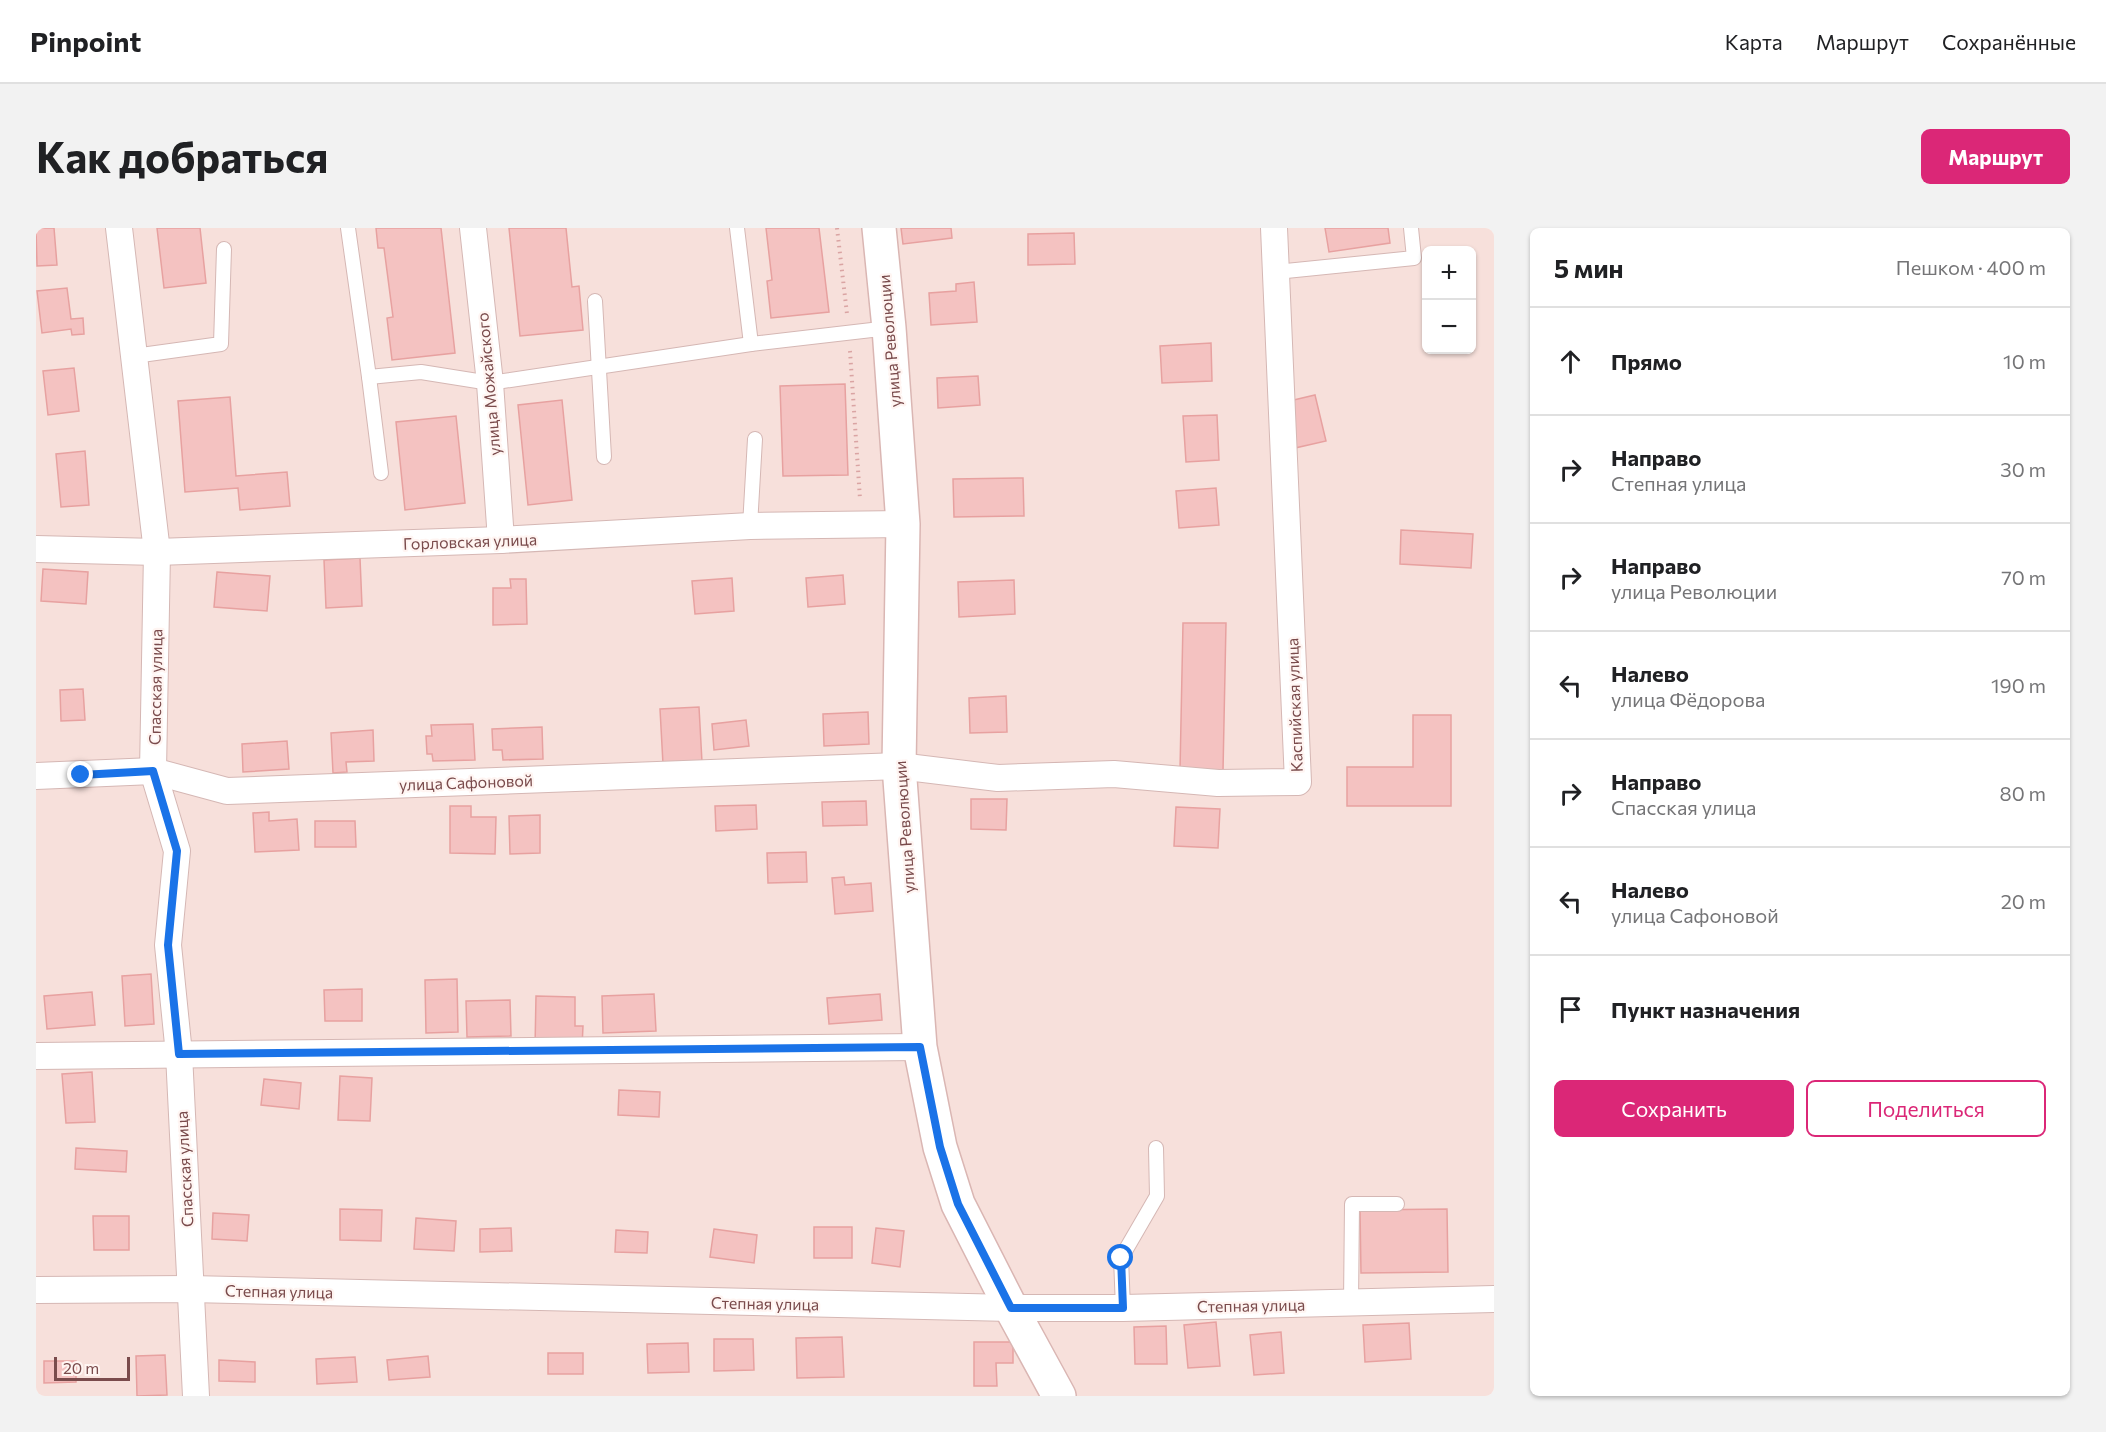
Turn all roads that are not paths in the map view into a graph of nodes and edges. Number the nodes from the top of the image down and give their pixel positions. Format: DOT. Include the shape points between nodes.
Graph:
graph roads {
  1 [pos="119,228"];
  2 [pos="348,228"];
  3 [pos="473,228"];
  4 [pos="737,228"];
  5 [pos="879,228"];
  6 [pos="1274,228"];
  7 [pos="1411,228"];
  8 [pos="224,249"];
  9 [pos="1276,272"];
  10 [pos="595,301"];
  11 [pos="889,328"];
  12 [pos="751,344"];
  13 [pos="134,356"];
  14 [pos="598,367"];
  15 [pos="369,377"];
  16 [pos="490,384"];
  17 [pos="755,439"];
  18 [pos="604,457"];
  19 [pos="381,473"];
  20 [pos="903,524"];
  21 [pos="750,526"];
  22 [pos="501,540"];
  23 [pos="36,549"];
  24 [pos="157,552"];
  25 [pos="899,766"];
  26 [pos="153,771"];
  27 [pos="36,776"];
  28 [pos="920,1047"];
  29 [pos="179,1054"];
  30 [pos="36,1056"];
  31 [pos="1156,1148"];
  32 [pos="1397,1204"];
  33 [pos="190,1289"];
  34 [pos="36,1290"];
  35 [pos="1494,1299"];
  36 [pos="1351,1303"];
  37 [pos="1011,1308"];
  38 [pos="1123,1308"];
  39 [pos="196,1396"];
  40 [pos="1059,1396"];
  1 -- 13 [label="street, Спасская улица"];
  2 -- 15 [label="lane"];
  3 -- 16 [label="street, улица Можайского"];
  4 -- 12 [label="lane"];
  5 -- 11 [label="street, улица Революции"];
  6 -- 9 [label="street, Каспийская улица"];
  7 -- 9 [label="lane" via="1414,258"];
  8 -- 13 [label="lane" via="221,344"];
  9 -- 25 [label="street, Каспийская улица" via="1298,782 1218,783 1114,774 998,778"];
  10 -- 14 [label="lane"];
  11 -- 12 [label="lane"];
  11 -- 20 [label="street, улица Революции"];
  12 -- 14 [label="lane"];
  13 -- 24 [label="street, Спасская улица"];
  14 -- 16 [label="lane"];
  14 -- 18 [label="lane"];
  15 -- 16 [label="lane" via="421,372"];
  15 -- 19 [label="lane"];
  16 -- 22 [label="street, улица Можайского"];
  17 -- 21 [label="lane"];
  20 -- 21 [label="street, Горловская улица"];
  20 -- 25 [label="street, улица Революции"];
  21 -- 22 [label="street, Горловская улица"];
  22 -- 24 [label="street, Горловская улица"];
  23 -- 24 [label="street, Горловская улица"];
  24 -- 26 [label="street, Спасская улица"];
  25 -- 26 [label="street, улица Сафоновой" via="227,791"];
  25 -- 28 [label="street, улица Революции"];
  26 -- 27 [label="street, улица Сафоновой"];
  26 -- 29 [label="street, Спасская улица" via="177,851 168,945"];
  28 -- 29 [label="street"];
  28 -- 37 [label="street, улица Революции" via="940,1147 958,1204"];
  29 -- 30 [label="street"];
  29 -- 33 [label="street, Спасская улица"];
  31 -- 38 [label="lane" via="1157,1196 1121,1258"];
  32 -- 36 [label="lane" via="1352,1204"];
  33 -- 34 [label="street, Степная улица"];
  33 -- 37 [label="street, Степная улица"];
  33 -- 39 [label="street, Спасская улица"];
  35 -- 36 [label="street, Степная улица"];
  36 -- 38 [label="street, Степная улица"];
  37 -- 38 [label="street, Степная улица"];
  37 -- 40 [label="street, улица Революции"];
}
